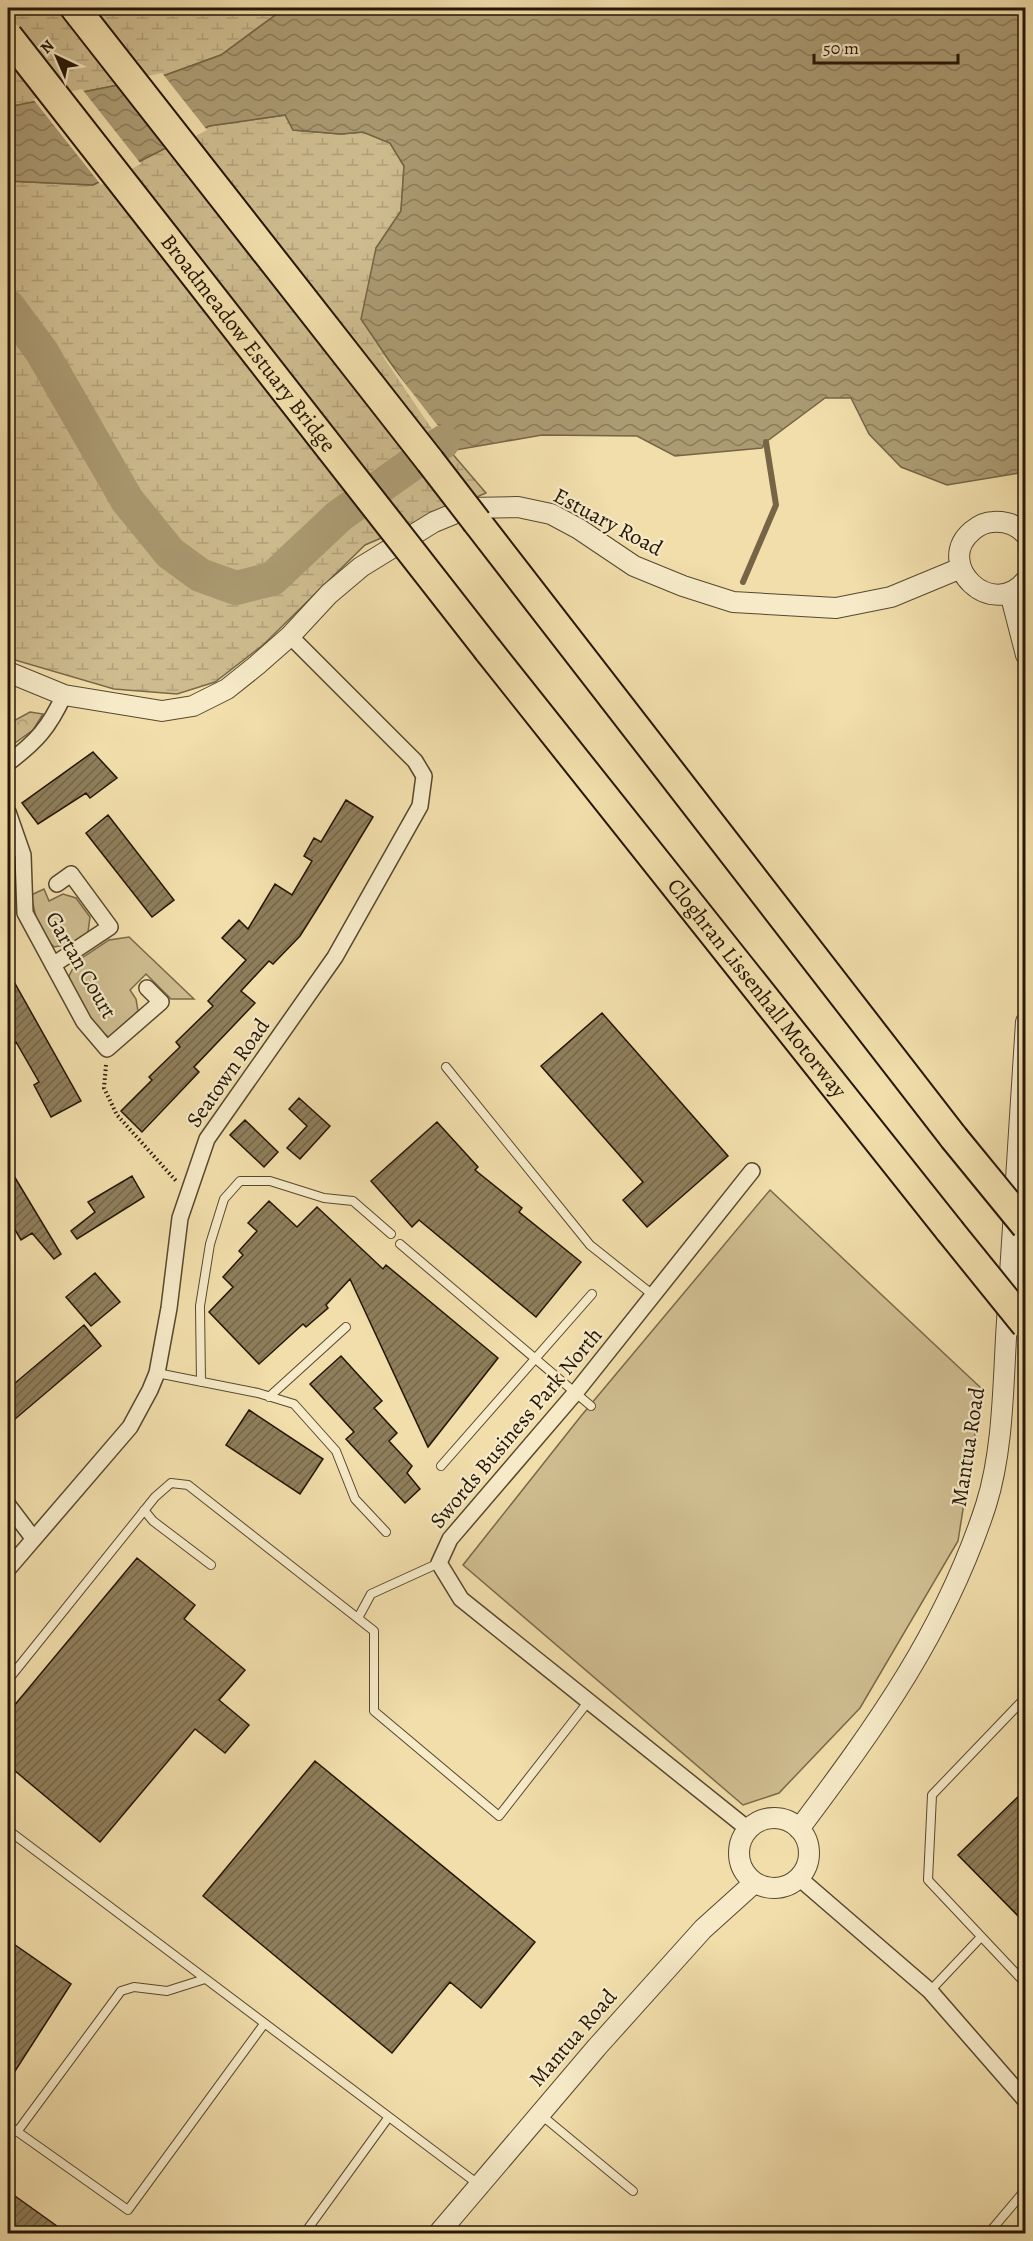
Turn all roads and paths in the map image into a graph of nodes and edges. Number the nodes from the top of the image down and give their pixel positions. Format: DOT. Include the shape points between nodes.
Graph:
graph roads {
  1 [pos="75,8"];
  2 [pos="8,36"];
  3 [pos="1026,536"];
  4 [pos="961,568"];
  5 [pos="1018,586"];
  6 [pos="290,636"];
  7 [pos="488,650"];
  8 [pos="1026,655"];
  9 [pos="8,672"];
  10 [pos="64,695"];
  11 [pos="8,763"];
  12 [pos="8,812"];
  13 [pos="57,884"];
  14 [pos="53,965"];
  15 [pos="147,988"];
  16 [pos="1026,1022"];
  17 [pos="107,1049"];
  18 [pos="446,1067"];
  19 [pos="1022,1145"];
  20 [pos="1021,1166"];
  21 [pos="752,1171"];
  22 [pos="191,1188"];
  23 [pos="1026,1226"];
  24 [pos="391,1234"];
  25 [pos="400,1244"];
  26 [pos="592,1294"];
  27 [pos="653,1295"];
  28 [pos="1026,1325"];
  29 [pos="346,1327"];
  30 [pos="536,1358"];
  31 [pos="157,1372"];
  32 [pos="201,1382"];
  33 [pos="576,1392"];
  34 [pos="269,1397"];
  35 [pos="591,1406"];
  36 [pos="441,1466"];
  37 [pos="8,1505"];
  38 [pos="144,1510"];
  39 [pos="386,1532"];
  40 [pos="33,1538"];
  41 [pos="439,1563"];
  42 [pos="210,1565"];
  43 [pos="8,1569"];
  44 [pos="358,1618"];
  45 [pos="8,1680"];
  46 [pos="1026,1697"];
  47 [pos="588,1702"];
  48 [pos="748,1829"];
  49 [pos="799,1829"];
  50 [pos="8,1830"];
  51 [pos="799,1878"];
  52 [pos="754,1883"];
  53 [pos="980,1938"];
  54 [pos="205,1979"];
  55 [pos="1026,1984"];
  56 [pos="930,1991"];
  57 [pos="264,2024"];
  58 [pos="1026,2101"];
  59 [pos="539,2113"];
  60 [pos="388,2118"];
  61 [pos="8,2125"];
  62 [pos="17,2132"];
  63 [pos="478,2184"];
  64 [pos="1026,2189"];
  65 [pos="633,2191"];
  66 [pos="304,2234"];
  67 [pos="438,2234"];
  68 [pos="988,2234"];
  1 -- 23 [label="highway, bridge"];
  2 -- 7 [label="highway, Broadmeadow Estuary Bridge, bridge"];
  3 -- 4 [label="street" via="1000,521 977,527 962,545"];
  4 -- 5 [label="street" via="975,588 992,594"];
  4 -- 6 [label="street, Estuary Road" via="891,597 836,608 733,602 633,566 551,514 518,507 468,508 434,522 361,567"];
  5 -- 8 [label="street"];
  6 -- 10 [label="street, Estuary Road" via="227,689 193,706 162,711"];
  6 -- 22 [label="street, Seatown Road" via="415,761 424,776 420,806 335,957 207,1139"];
  7 -- 28 [label="highway, Cloghran Lissenhall Motorway, bridge"];
  9 -- 10 [label="street, Estuary Road"];
  10 -- 11 [label="street" via="52,722"];
  12 -- 14 [label="street, Gartan Court" via="23,855 25,913"];
  13 -- 14 [label="street" via="71,874 110,927"];
  14 -- 17 [label="street, Gartan Court" via="84,1022"];
  15 -- 17 [label="street, Gartan Court" via="161,1002"];
  16 -- 19 [label="street, Mantua Road"];
  17 -- 22 [label="path" via="104,1088 117,1115 178,1184"];
  18 -- 27 [label="lane" via="590,1245"];
  19 -- 20 [label="street, Mantua Road"];
  20 -- 49 [label="street, Mantua Road" via="1000,1428 987,1502 940,1619 914,1666"];
  21 -- 27 [label="street, Swords Business Park North"];
  22 -- 31 [label="street, Seatown Road" via="180,1218"];
  24 -- 32 [label="lane" via="353,1202 324,1198 270,1181 240,1181 224,1199 210,1244 200,1306"];
  25 -- 30 [label="lane"];
  26 -- 30 [label="lane"];
  27 -- 33 [label="street, Swords Business Park North"];
  29 -- 34 [label="lane"];
  30 -- 33 [label="lane"];
  30 -- 36 [label="lane"];
  31 -- 32 [label="lane"];
  31 -- 40 [label="street, Seatown Road" via="130,1427"];
  32 -- 34 [label="lane"];
  33 -- 35 [label="lane"];
  33 -- 41 [label="street, Swords Business Park North" via="450,1539"];
  34 -- 39 [label="lane" via="294,1404 336,1451 355,1499"];
  37 -- 40 [label="street"];
  38 -- 42 [label="lane"];
  38 -- 44 [label="lane" via="171,1483 188,1485"];
  38 -- 45 [label="lane"];
  40 -- 43 [label="street, Seatown Road"];
  41 -- 44 [label="lane" via="370,1594"];
  41 -- 47 [label="street, Swords Business Park North" via="461,1599"];
  44 -- 47 [label="lane" via="374,1631 374,1711 499,1816"];
  46 -- 53 [label="lane" via="932,1795 928,1880"];
  47 -- 48 [label="street, Swords Business Park North"];
  48 -- 49 [label="street" via="776,1818"];
  48 -- 52 [label="street" via="739,1847 739,1857 741,1867"];
  49 -- 51 [label="street" via="808,1851 805,1870"];
  50 -- 54 [label="lane"];
  51 -- 52 [label="street" via="772,1888"];
  51 -- 56 [label="street"];
  52 -- 59 [label="street, Mantua Road" via="703,1929"];
  53 -- 55 [label="lane"];
  53 -- 56 [label="lane"];
  54 -- 57 [label="lane"];
  54 -- 62 [label="lane" via="167,1991 134,1987 121,1991"];
  56 -- 58 [label="street"];
  57 -- 60 [label="lane"];
  57 -- 62 [label="lane" via="128,2210"];
  59 -- 63 [label="street, Mantua Road"];
  59 -- 65 [label="lane"];
  60 -- 63 [label="lane"];
  60 -- 66 [label="lane"];
  61 -- 62 [label="lane"];
  63 -- 67 [label="street, Mantua Road"];
  64 -- 68 [label="lane"];
}
